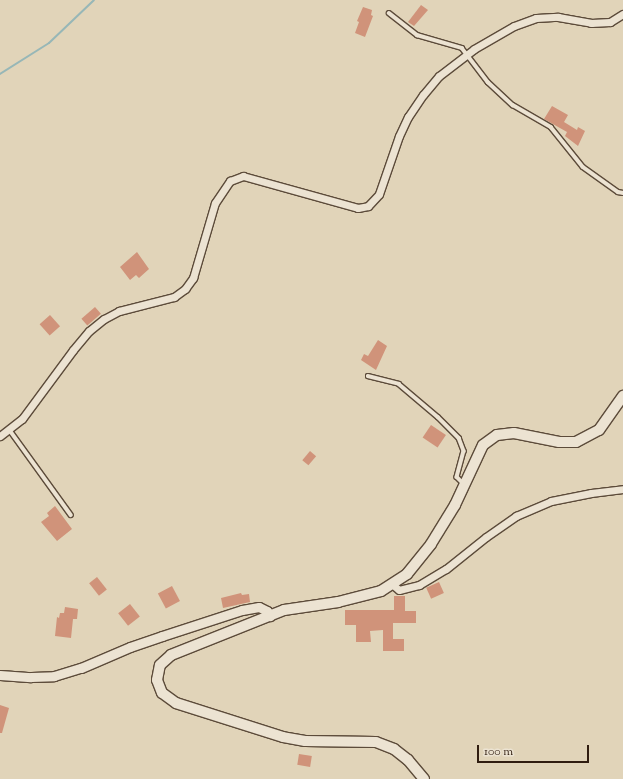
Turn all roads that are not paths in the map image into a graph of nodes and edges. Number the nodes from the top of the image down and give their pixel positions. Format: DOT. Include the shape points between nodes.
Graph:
graph roads {
  1 [pos="389,13"];
  2 [pos="623,14"];
  3 [pos="466,55"];
  4 [pos="623,193"];
  5 [pos="368,376"];
  6 [pos="623,396"];
  7 [pos="9,429"];
  8 [pos="0,436"];
  9 [pos="464,484"];
  10 [pos="623,489"];
  11 [pos="71,515"];
  12 [pos="392,584"];
  13 [pos="270,616"];
  14 [pos="0,674"];
  15 [pos="424,779"];
  1 -- 3 [label="lane" via="417,35 462,48"];
  2 -- 3 [label="street" via="610,22 591,23 558,17 536,18 494,36"];
  3 -- 4 [label="lane" via="488,82 513,105 551,127 583,167"];
  3 -- 7 [label="street" via="439,76 408,117 378,194 368,206 358,208 243,176 230,181 215,203 193,278 185,289 174,297 119,311 104,319 73,350 22,419"];
  5 -- 9 [label="lane" via="399,384 459,438 464,451 457,477"];
  6 -- 9 [label="main road" via="599,430 576,442 559,442 514,433 497,435 483,445"];
  7 -- 8 [label="street"];
  7 -- 11 [label="lane"];
  9 -- 12 [label="main road" via="455,505 431,544 407,574"];
  10 -- 12 [label="street" via="551,501 516,516 446,569 419,585 399,590"];
  12 -- 13 [label="main road" via="381,591 338,602 284,610"];
  13 -- 14 [label="street" via="267,611 258,607 242,610 130,647 81,668 54,676"];
  13 -- 15 [label="main road" via="171,655 160,665 157,680 162,693 176,703 283,737 305,741 376,742 394,749 408,760"];
}
